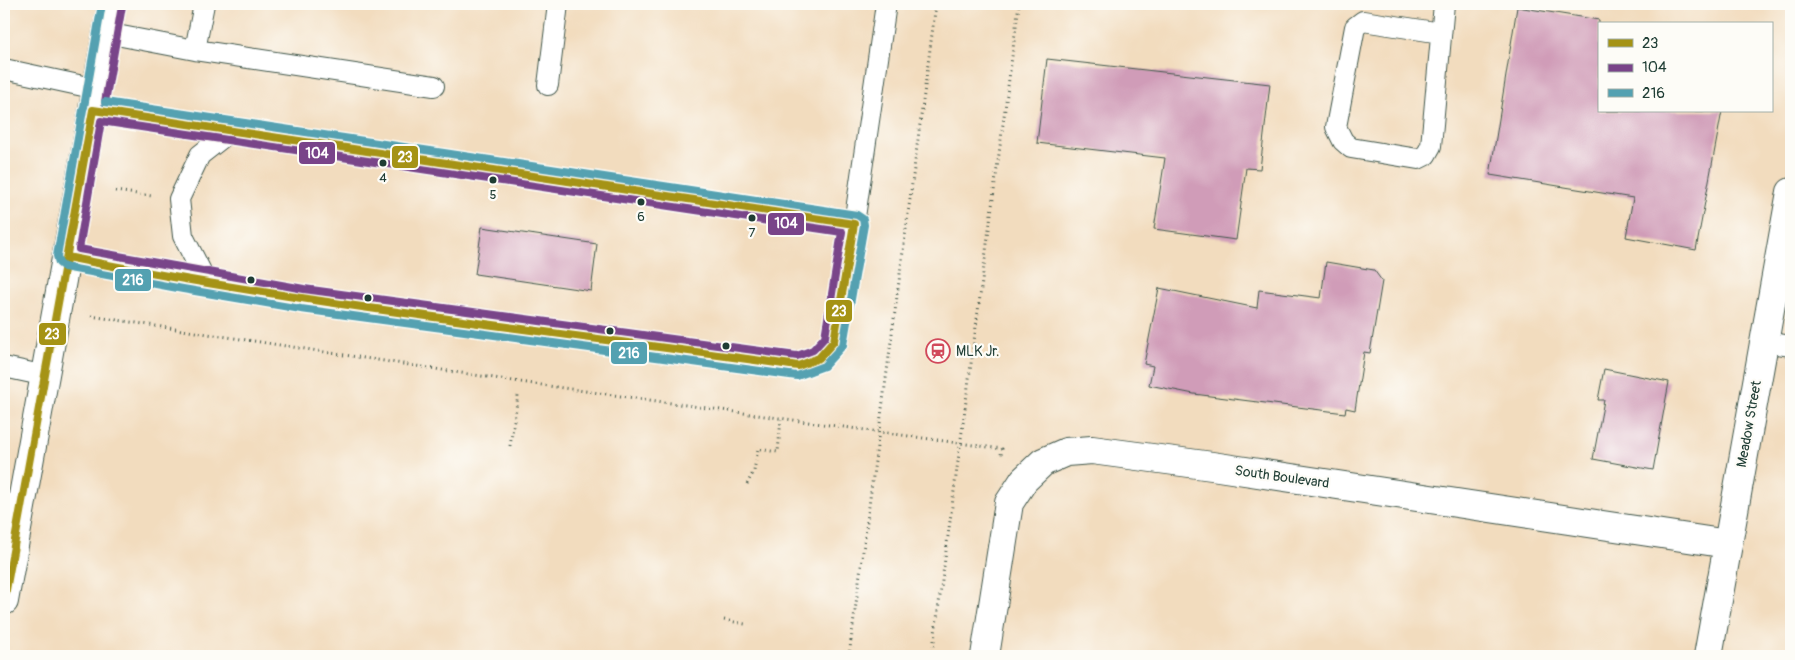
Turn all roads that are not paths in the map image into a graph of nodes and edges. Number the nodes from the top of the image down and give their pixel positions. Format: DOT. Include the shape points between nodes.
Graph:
graph roads {
  1 [pos="112,4"];
  2 [pos="204,4"];
  3 [pos="558,4"];
  4 [pos="886,4"];
  5 [pos="1444,4"];
  6 [pos="106,33"];
  7 [pos="1441,33"];
  8 [pos="195,50"];
  9 [pos="4,70"];
  10 [pos="548,85"];
  11 [pos="434,86"];
  12 [pos="95,99"];
  13 [pos="232,130"];
  14 [pos="1791,192"];
  15 [pos="854,224"];
  16 [pos="67,257"];
  17 [pos="208,284"];
  18 [pos="1764,342"];
  19 [pos="1791,346"];
  20 [pos="4,367"];
  21 [pos="46,376"];
  22 [pos="1728,544"];
  23 [pos="4,601"];
  24 [pos="985,656"];
  25 [pos="1708,656"];
  1 -- 6 [label="street"];
  2 -- 8 [label="lane"];
  3 -- 10 [label="lane"];
  4 -- 15 [label="lane"];
  5 -- 7 [label="lane"];
  6 -- 8 [label="lane"];
  6 -- 12 [label="street"];
  7 -- 7 [label="lane" via="1431,146 1426,155 1418,159 1351,148 1336,127 1355,27 1363,21"];
  8 -- 11 [label="lane"];
  9 -- 12 [label="lane"];
  12 -- 13 [label="lane"];
  12 -- 16 [label="street"];
  13 -- 15 [label="lane"];
  13 -- 17 [label="lane" via="200,155 179,199 183,236"];
  14 -- 18 [label="street, Meadow Street"];
  15 -- 17 [label="lane" via="834,341 819,358 798,366 379,311"];
  16 -- 17 [label="lane"];
  16 -- 21 [label="street"];
  18 -- 19 [label="lane"];
  18 -- 22 [label="street, Meadow Street"];
  20 -- 21 [label="lane"];
  21 -- 23 [label="street"];
  22 -- 24 [label="street, South Boulevard" via="1092,450 1066,452 1043,462 1024,480 1009,503"];
  22 -- 25 [label="street, Meadow Street"];
}
